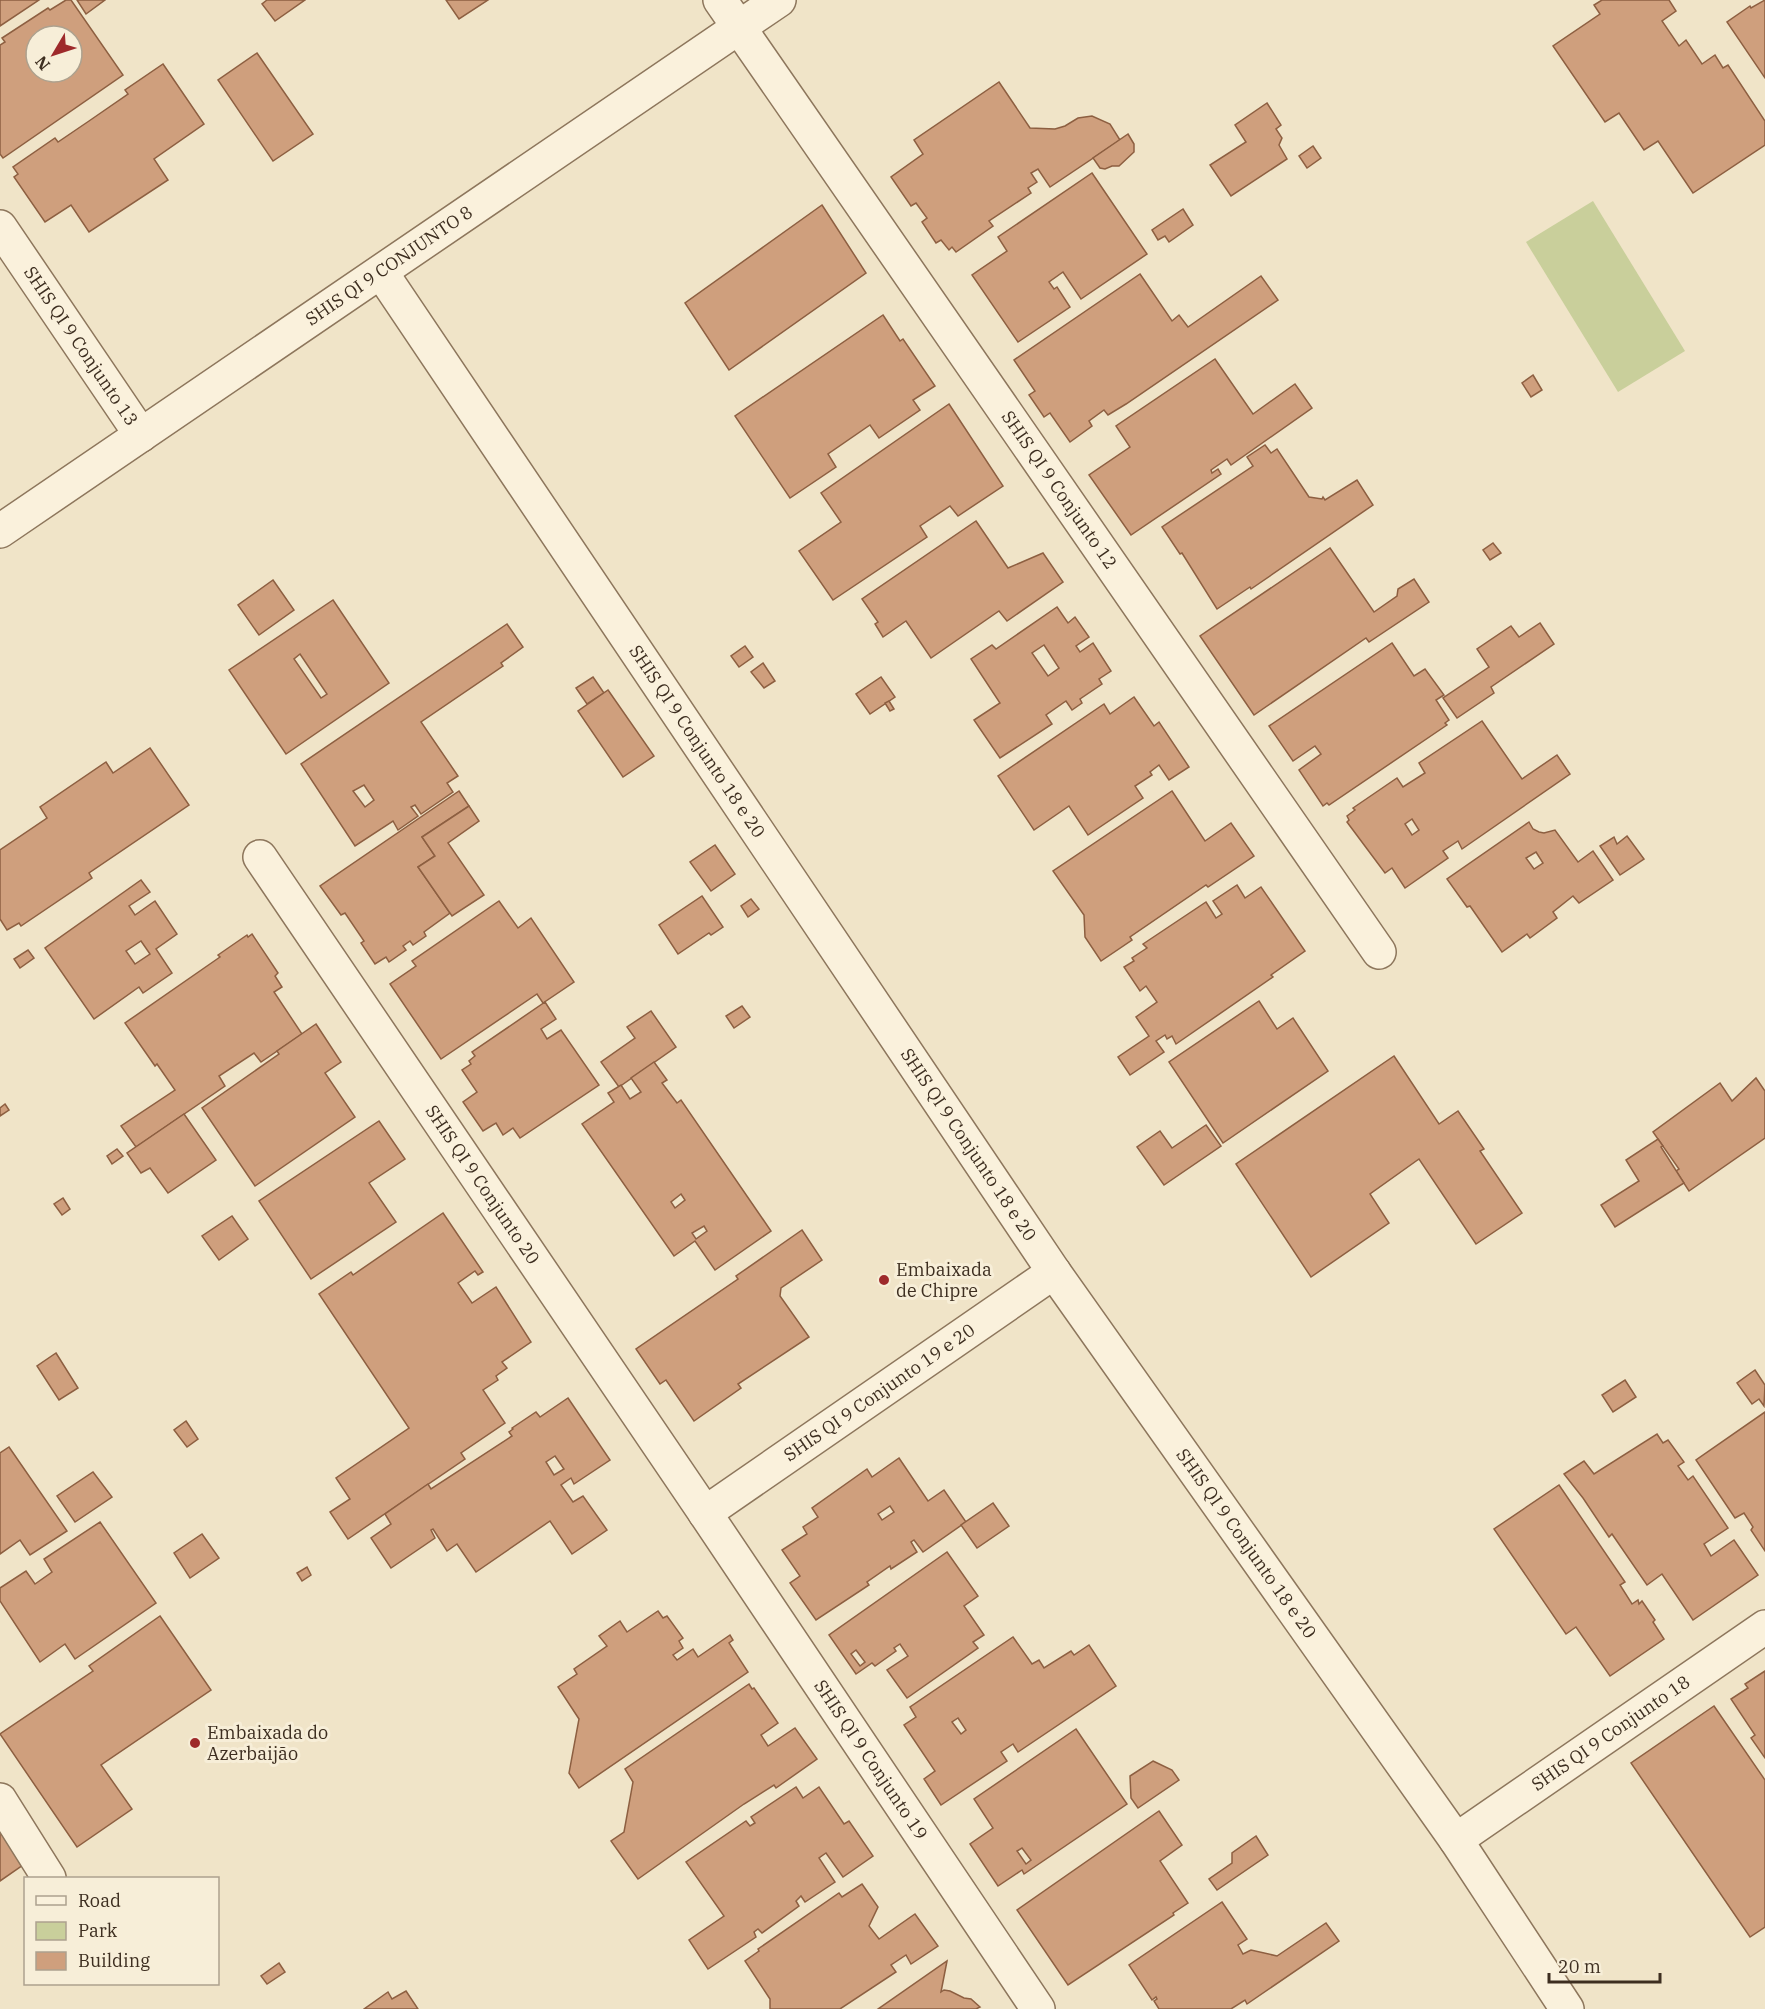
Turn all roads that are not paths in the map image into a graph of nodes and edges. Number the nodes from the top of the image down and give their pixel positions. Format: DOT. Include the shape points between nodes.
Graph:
graph roads {
  1 [pos="720,0"];
  2 [pos="779,0"];
  3 [pos="739,27"];
  4 [pos="0,227"];
  5 [pos="381,272"];
  6 [pos="141,435"];
  7 [pos="0,531"];
  8 [pos="260,857"];
  9 [pos="1379,952"];
  10 [pos="1054,1272"];
  11 [pos="705,1513"];
  12 [pos="1765,1627"];
  13 [pos="0,1800"];
  14 [pos="1456,1840"];
  15 [pos="48,1877"];
  16 [pos="1038,2009"];
  17 [pos="1567,2009"];
  1 -- 3 [label="street, SHIS QI 9 Conjunto 12"];
  2 -- 3 [label="street, SHIS QI 9 CONJUNTO 8"];
  3 -- 5 [label="street, SHIS QI 9 CONJUNTO 8"];
  3 -- 9 [label="street, SHIS QI 9 Conjunto 12"];
  4 -- 6 [label="street, SHIS QI 9 Conjunto 13"];
  5 -- 6 [label="street, SHIS QI 9 CONJUNTO 8"];
  5 -- 10 [label="street, SHIS QI 9 Conjunto 18 e 20"];
  6 -- 7 [label="street, SHIS QI 9 CONJUNTO 8"];
  8 -- 11 [label="street, SHIS QI 9 Conjunto 20"];
  10 -- 11 [label="street, SHIS QI 9 Conjunto 19 e 20"];
  10 -- 14 [label="street, SHIS QI 9 Conjunto 18 e 20"];
  11 -- 16 [label="street, SHIS QI 9 Conjunto 19"];
  12 -- 14 [label="street, SHIS QI 9 Conjunto 18"];
  13 -- 15 [label="street"];
  14 -- 17 [label="street, SHIS QI 9 Conjunto 18 e 20"];
}
